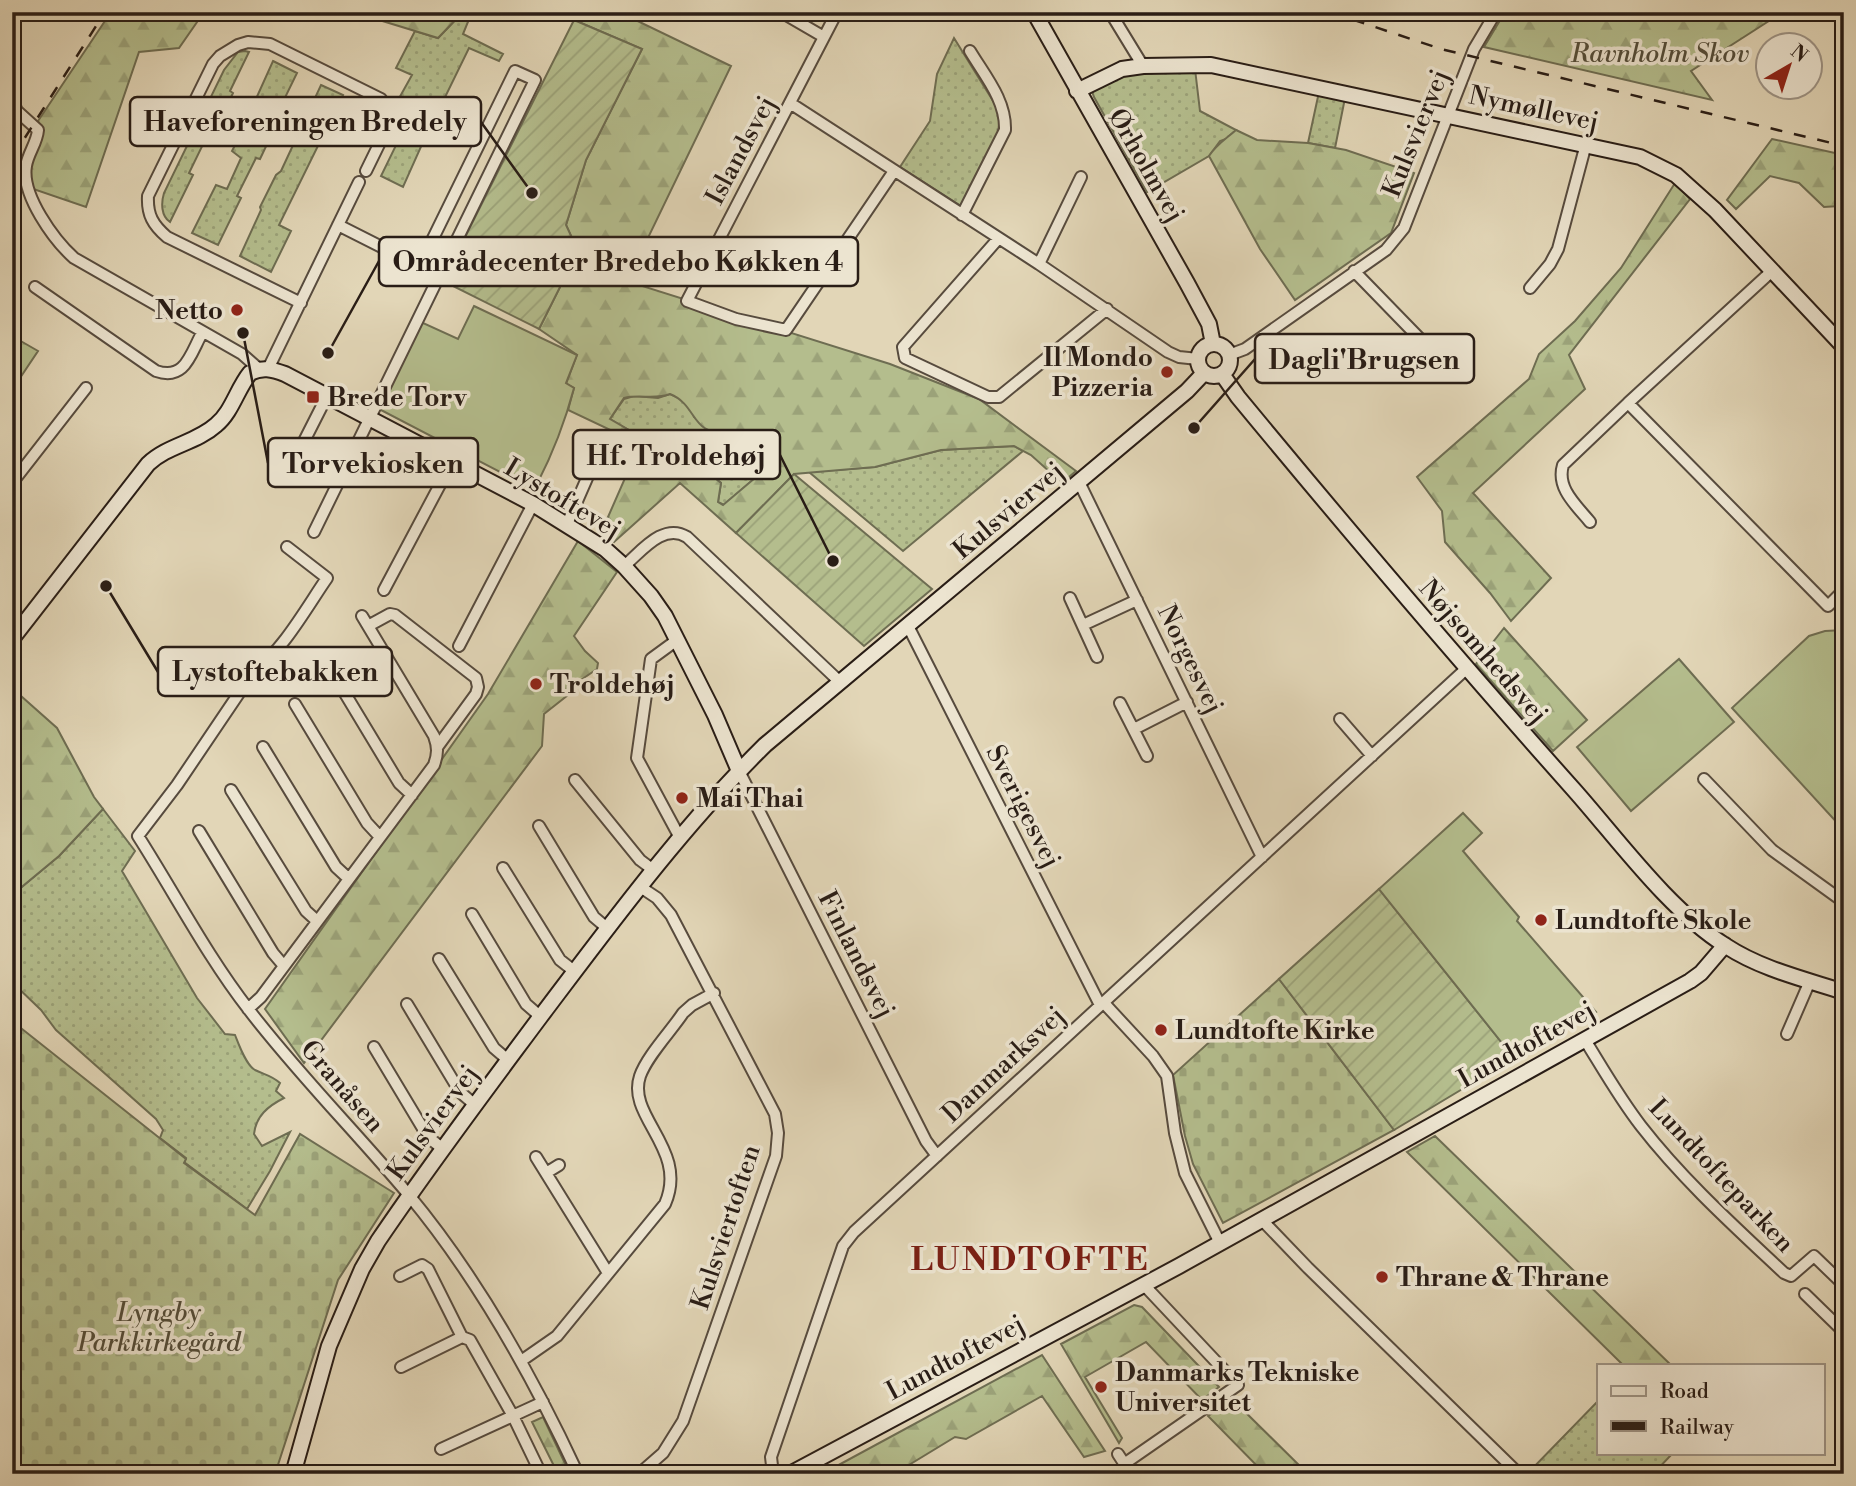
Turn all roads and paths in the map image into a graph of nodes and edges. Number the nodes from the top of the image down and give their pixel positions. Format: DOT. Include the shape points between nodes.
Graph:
graph roads {
  1 [pos="781,12"];
  2 [pos="837,12"];
  3 [pos="1034,12"];
  4 [pos="1110,12"];
  5 [pos="1496,12"];
  6 [pos="824,37"];
  7 [pos="970,51"];
  8 [pos="1143,66"];
  9 [pos="1077,91"];
  10 [pos="12,100"];
  11 [pos="790,103"];
  12 [pos="1450,115"];
  13 [pos="1586,144"];
  14 [pos="366,170"];
  15 [pos="894,171"];
  16 [pos="1081,177"];
  17 [pos="359,182"];
  18 [pos="962,215"];
  19 [pos="338,225"];
  20 [pos="998,239"];
  21 [pos="1039,264"];
  22 [pos="419,267"];
  23 [pos="1354,271"];
  24 [pos="1772,271"];
  25 [pos="439,276"];
  26 [pos="35,287"];
  27 [pos="1530,288"];
  28 [pos="301,303"];
  29 [pos="1107,309"];
  30 [pos="202,333"];
  31 [pos="1424,343"];
  32 [pos="1213,344"];
  33 [pos="1844,347"];
  34 [pos="1229,355"];
  35 [pos="1201,366"];
  36 [pos="264,369"];
  37 [pos="1222,373"];
  38 [pos="86,388"];
  39 [pos="327,396"];
  40 [pos="1628,403"];
  41 [pos="369,418"];
  42 [pos="605,437"];
  43 [pos="294,460"];
  44 [pos="452,462"];
  45 [pos="1079,482"];
  46 [pos="12,483"];
  47 [pos="533,504"];
  48 [pos="1590,522"];
  49 [pos="567,524"];
  50 [pos="314,532"];
  51 [pos="287,547"];
  52 [pos="624,566"];
  53 [pos="384,590"];
  54 [pos="1844,590"];
  55 [pos="1070,598"];
  56 [pos="1137,600"];
  57 [pos="1083,625"];
  58 [pos="908,626"];
  59 [pos="12,639"];
  60 [pos="677,640"];
  61 [pos="458,646"];
  62 [pos="1097,657"];
  63 [pos="326,662"];
  64 [pos="1466,669"];
  65 [pos="840,682"];
  66 [pos="1187,702"];
  67 [pos="1120,703"];
  68 [pos="295,704"];
  69 [pos="1340,719"];
  70 [pos="1134,729"];
  71 [pos="438,746"];
  72 [pos="263,747"];
  73 [pos="1147,756"];
  74 [pos="1372,756"];
  75 [pos="739,771"];
  76 [pos="1704,779"];
  77 [pos="575,780"];
  78 [pos="232,790"];
  79 [pos="412,795"];
  80 [pos="539,826"];
  81 [pos="199,831"];
  82 [pos="679,836"];
  83 [pos="380,837"];
  84 [pos="1262,857"];
  85 [pos="503,868"];
  86 [pos="652,869"];
  87 [pos="349,879"];
  88 [pos="639,886"];
  89 [pos="1844,902"];
  90 [pos="472,914"];
  91 [pos="317,921"];
  92 [pos="607,928"];
  93 [pos="1725,945"];
  94 [pos="439,960"];
  95 [pos="284,966"];
  96 [pos="574,971"];
  97 [pos="1810,981"];
  98 [pos="1844,992"];
  99 [pos="714,993"];
  100 [pos="407,1004"];
  101 [pos="1102,1004"];
  102 [pos="248,1009"];
  103 [pos="541,1017"];
  104 [pos="1787,1034"];
  105 [pos="1585,1040"];
  106 [pos="374,1047"];
  107 [pos="508,1060"];
  108 [pos="475,1105"];
  109 [pos="443,1149"];
  110 [pos="937,1156"];
  111 [pos="536,1157"];
  112 [pos="559,1165"];
  113 [pos="546,1173"];
  114 [pos="409,1195"];
  115 [pos="1261,1219"];
  116 [pos="1220,1243"];
  117 [pos="608,1273"];
  118 [pos="400,1276"];
  119 [pos="1144,1285"];
  120 [pos="1844,1285"];
  121 [pos="1805,1294"];
  122 [pos="1844,1332"];
  123 [pos="462,1337"];
  124 [pos="521,1361"];
  125 [pos="401,1367"];
  126 [pos="543,1402"];
  127 [pos="513,1416"];
  128 [pos="441,1449"];
  129 [pos="293,1474"];
  130 [pos="541,1474"];
  131 [pos="578,1474"];
  132 [pos="639,1474"];
  133 [pos="773,1474"];
  134 [pos="790,1474"];
  135 [pos="1131,1474"];
  136 [pos="1519,1474"];
  1 -- 6 [label="street"];
  2 -- 6 [label="street, Islandsvej"];
  3 -- 9 [label="street, Ørholmvej"];
  4 -- 8 [label="street"];
  5 -- 12 [label="street, Kulsviervej" via="1474,49"];
  6 -- 11 [label="street, Islandsvej"];
  7 -- 18 [label="street" via="1002,103 1005,130"];
  8 -- 9 [label="street, Nymøllevej" via="1122,69"];
  8 -- 12 [label="street, Nymøllevej" via="1191,63 1234,68"];
  9 -- 32 [label="street, Ørholmvej" via="1209,324"];
  10 -- 30 [label="street, Lystoftevej" via="38,130 26,178 61,246"];
  11 -- 15 [label="street"];
  11 -- 15 [label="street, Islandsvej" via="687,301 786,330"];
  12 -- 13 [label="street, Nymøllevej"];
  12 -- 23 [label="street, Kulsviervej" via="1404,228 1386,250"];
  13 -- 24 [label="street, Nymøllevej" via="1640,157 1676,175"];
  13 -- 27 [label="street" via="1558,249"];
  14 -- 28 [label="street" via="388,126 390,113 381,99 270,44 238,45 213,64 148,196 150,218 167,237"];
  15 -- 18 [label="street"];
  16 -- 21 [label="street"];
  17 -- 19 [label="street"];
  18 -- 20 [label="street"];
  19 -- 22 [label="street"];
  19 -- 28 [label="street"];
  20 -- 21 [label="street"];
  20 -- 29 [label="street" via="903,347 905,358 988,397 999,397"];
  21 -- 29 [label="street"];
  22 -- 25 [label="street"];
  22 -- 25 [label="street" via="515,71 534,80"];
  23 -- 31 [label="street"];
  23 -- 34 [label="street, Kulsviervej" via="1245,349"];
  24 -- 33 [label="street, Nymøllevej"];
  24 -- 40 [label="street"];
  25 -- 41 [label="street"];
  26 -- 30 [label="street" via="156,371 175,374 182,369"];
  28 -- 36 [label="street"];
  29 -- 35 [label="street" via="1168,352"];
  30 -- 36 [label="street, Lystoftevej"];
  32 -- 34 [label="street"];
  32 -- 35 [label="street" via="1202,348"];
  34 -- 37 [label="street" via="1229,366"];
  35 -- 37 [label="street" via="1216,376"];
  35 -- 45 [label="street, Kulsviervej" via="1188,391"];
  36 -- 39 [label="street, Lystoftevej"];
  36 -- 59 [label="street" via="250,373 217,425 162,452 148,464"];
  37 -- 64 [label="street, Nøjsomhedsvej"];
  38 -- 46 [label="street"];
  39 -- 41 [label="street, Lystoftevej"];
  39 -- 43 [label="street"];
  40 -- 48 [label="street" via="1563,465 1559,476"];
  40 -- 54 [label="street" via="1828,606"];
  41 -- 44 [label="street, Lystoftevej"];
  41 -- 50 [label="street"];
  42 -- 49 [label="street"];
  44 -- 47 [label="street, Lystoftevej"];
  44 -- 53 [label="street"];
  45 -- 56 [label="street, Norgesvej"];
  45 -- 58 [label="street, Kulsviervej"];
  47 -- 49 [label="street, Lystoftevej"];
  47 -- 61 [label="street"];
  49 -- 52 [label="street, Lystoftevej"];
  51 -- 102 [label="street, Granåsen" via="327,578 288,635 256,668 138,836"];
  52 -- 60 [label="street, Lystoftevej" via="650,596"];
  52 -- 65 [label="street, Lystoftevej" via="664,533 679,532"];
  55 -- 57 [label="street"];
  56 -- 57 [label="street"];
  56 -- 66 [label="street, Norgesvej"];
  57 -- 62 [label="street"];
  58 -- 65 [label="street, Kulsviervej"];
  58 -- 101 [label="street, Sverigesvej"];
  60 -- 75 [label="street, Lystoftevej"];
  60 -- 82 [label="street" via="651,660 637,758"];
  63 -- 79 [label="street" via="399,783"];
  64 -- 74 [label="street, Danmarksvej"];
  64 -- 93 [label="street, Nøjsomhedsvej" via="1659,888"];
  65 -- 75 [label="street, Kulsviervej"];
  66 -- 70 [label="street"];
  66 -- 84 [label="street, Norgesvej"];
  67 -- 70 [label="street"];
  68 -- 83 [label="street"];
  69 -- 74 [label="street"];
  70 -- 73 [label="street"];
  71 -- 71 [label="street" via="365,621 395,615 476,678 476,694"];
  71 -- 79 [label="street" via="434,765"];
  72 -- 87 [label="street" via="337,867"];
  74 -- 84 [label="street, Danmarksvej"];
  75 -- 82 [label="street, Kulsviervej"];
  75 -- 110 [label="street, Finlandsvej"];
  76 -- 89 [label="street" via="1772,850"];
  77 -- 86 [label="street"];
  78 -- 91 [label="street" via="306,911"];
  79 -- 83 [label="street"];
  80 -- 92 [label="street" via="594,917"];
  81 -- 95 [label="street"];
  82 -- 86 [label="street, Kulsviervej"];
  83 -- 87 [label="street"];
  84 -- 101 [label="street, Danmarksvej"];
  85 -- 96 [label="street" via="560,960"];
  86 -- 88 [label="street, Kulsviervej"];
  87 -- 91 [label="street"];
  88 -- 92 [label="street, Kulsviervej"];
  88 -- 99 [label="street, Kulsviertoften" via="671,915"];
  90 -- 103 [label="street" via="526,1004"];
  91 -- 95 [label="street"];
  92 -- 96 [label="street, Kulsviervej"];
  93 -- 97 [label="street"];
  93 -- 105 [label="street, Lundtoftevej" via="1701,974"];
  94 -- 107 [label="street" via="494,1048"];
  95 -- 102 [label="street"];
  96 -- 103 [label="street, Kulsviervej"];
  97 -- 98 [label="street"];
  97 -- 104 [label="street"];
  99 -- 117 [label="street" via="683,1013 639,1077 641,1102 671,1166 671,1191 666,1204"];
  99 -- 132 [label="street, Kulsviertoften" via="775,1114 776,1156 683,1421 663,1453"];
  100 -- 108 [label="street" via="460,1092"];
  101 -- 110 [label="street, Danmarksvej"];
  101 -- 116 [label="street, Sverigesvej" via="1167,1076 1185,1173"];
  102 -- 114 [label="street, Granåsen"];
  103 -- 107 [label="street, Kulsviervej"];
  105 -- 115 [label="street, Lundtoftevej"];
  105 -- 120 [label="street, Lundtofteparken" via="1622,1100 1661,1150 1784,1273 1791,1276 1814,1256"];
  106 -- 109 [label="street" via="428,1137"];
  107 -- 108 [label="street, Kulsviervej"];
  108 -- 109 [label="street, Kulsviervej"];
  109 -- 114 [label="street, Kulsviervej"];
  110 -- 133 [label="street, Danmarksvej" via="843,1246 771,1457"];
  111 -- 113 [label="street"];
  112 -- 113 [label="street"];
  113 -- 117 [label="street"];
  114 -- 124 [label="street, Granåsen" via="481,1294"];
  114 -- 129 [label="street, Kulsviervej" via="378,1241 341,1315"];
  115 -- 116 [label="street, Lundtoftevej"];
  115 -- 136 [label="street"];
  116 -- 119 [label="street, Lundtoftevej"];
  117 -- 124 [label="street" via="557,1336"];
  118 -- 123 [label="street" via="422,1265 428,1269"];
  119 -- 134 [label="street, Lundtoftevej"];
  119 -- 135 [label="street" via="1238,1385 1121,1459"];
  121 -- 122 [label="street"];
  123 -- 125 [label="street"];
  123 -- 127 [label="street" via="470,1339"];
  124 -- 126 [label="street, Granåsen"];
  126 -- 127 [label="street"];
  126 -- 131 [label="street, Granåsen"];
  127 -- 128 [label="street"];
  127 -- 130 [label="street"];
}
